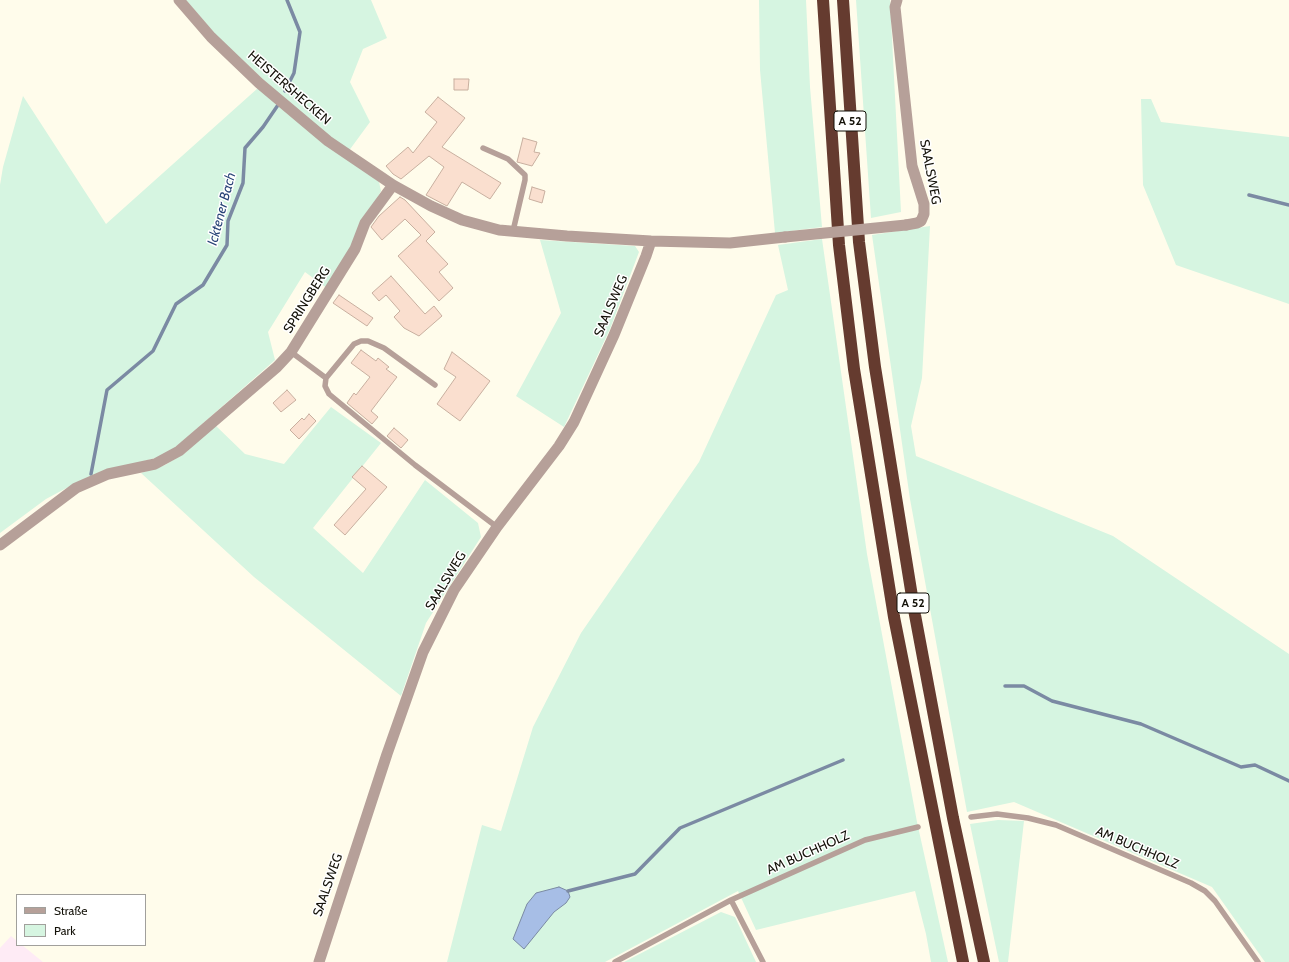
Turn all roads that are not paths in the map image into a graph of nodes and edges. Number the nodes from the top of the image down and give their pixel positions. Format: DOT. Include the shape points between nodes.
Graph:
graph roads {
  1 [pos="179,0"];
  2 [pos="823,0"];
  3 [pos="843,0"];
  4 [pos="897,0"];
  5 [pos="483,148"];
  6 [pos="393,185"];
  7 [pos="513,231"];
  8 [pos="648,241"];
  9 [pos="291,352"];
  10 [pos="326,378"];
  11 [pos="435,385"];
  12 [pos="497,527"];
  13 [pos="0,544"];
  14 [pos="971,817"];
  15 [pos="918,827"];
  16 [pos="731,900"];
  17 [pos="319,962"];
  18 [pos="615,962"];
  19 [pos="763,962"];
  20 [pos="963,962"];
  21 [pos="984,962"];
  22 [pos="1258,962"];
  1 -- 6 [label="street, HEISTERSHECKEN" via="211,37 259,83 328,141"];
  2 -- 20 [label="highway, A 52" via="839,245 854,369 894,617"];
  3 -- 21 [label="highway, A 52" via="859,242 875,367 915,615"];
  4 -- 8 [label="street, SAALSWEG, bridge" via="896,26 912,166 924,204 921,220 917,223 730,243"];
  5 -- 7 [label="lane" via="508,160 525,175"];
  6 -- 7 [label="street" via="462,220"];
  6 -- 9 [label="street, SPRINGBERG" via="365,223 355,249"];
  7 -- 8 [label="street"];
  8 -- 12 [label="street, SAALSWEG" via="646,256 614,335 574,422 559,446"];
  9 -- 10 [label="lane"];
  9 -- 13 [label="street, SPRINGBERG" via="179,451 155,464 108,474 76,488"];
  10 -- 11 [label="lane" via="354,344 368,341 384,348"];
  10 -- 12 [label="lane" via="324,386 329,394 415,465"];
  12 -- 17 [label="street, SAALSWEG" via="454,590 423,652"];
  14 -- 22 [label="lane, AM BUCHHOLZ" via="997,814 1056,825 1191,883 1215,900"];
  15 -- 16 [label="lane, AM BUCHHOLZ" via="865,840"];
  16 -- 18 [label="lane, AM BUCHHOLZ"];
  16 -- 19 [label="lane"];
}
